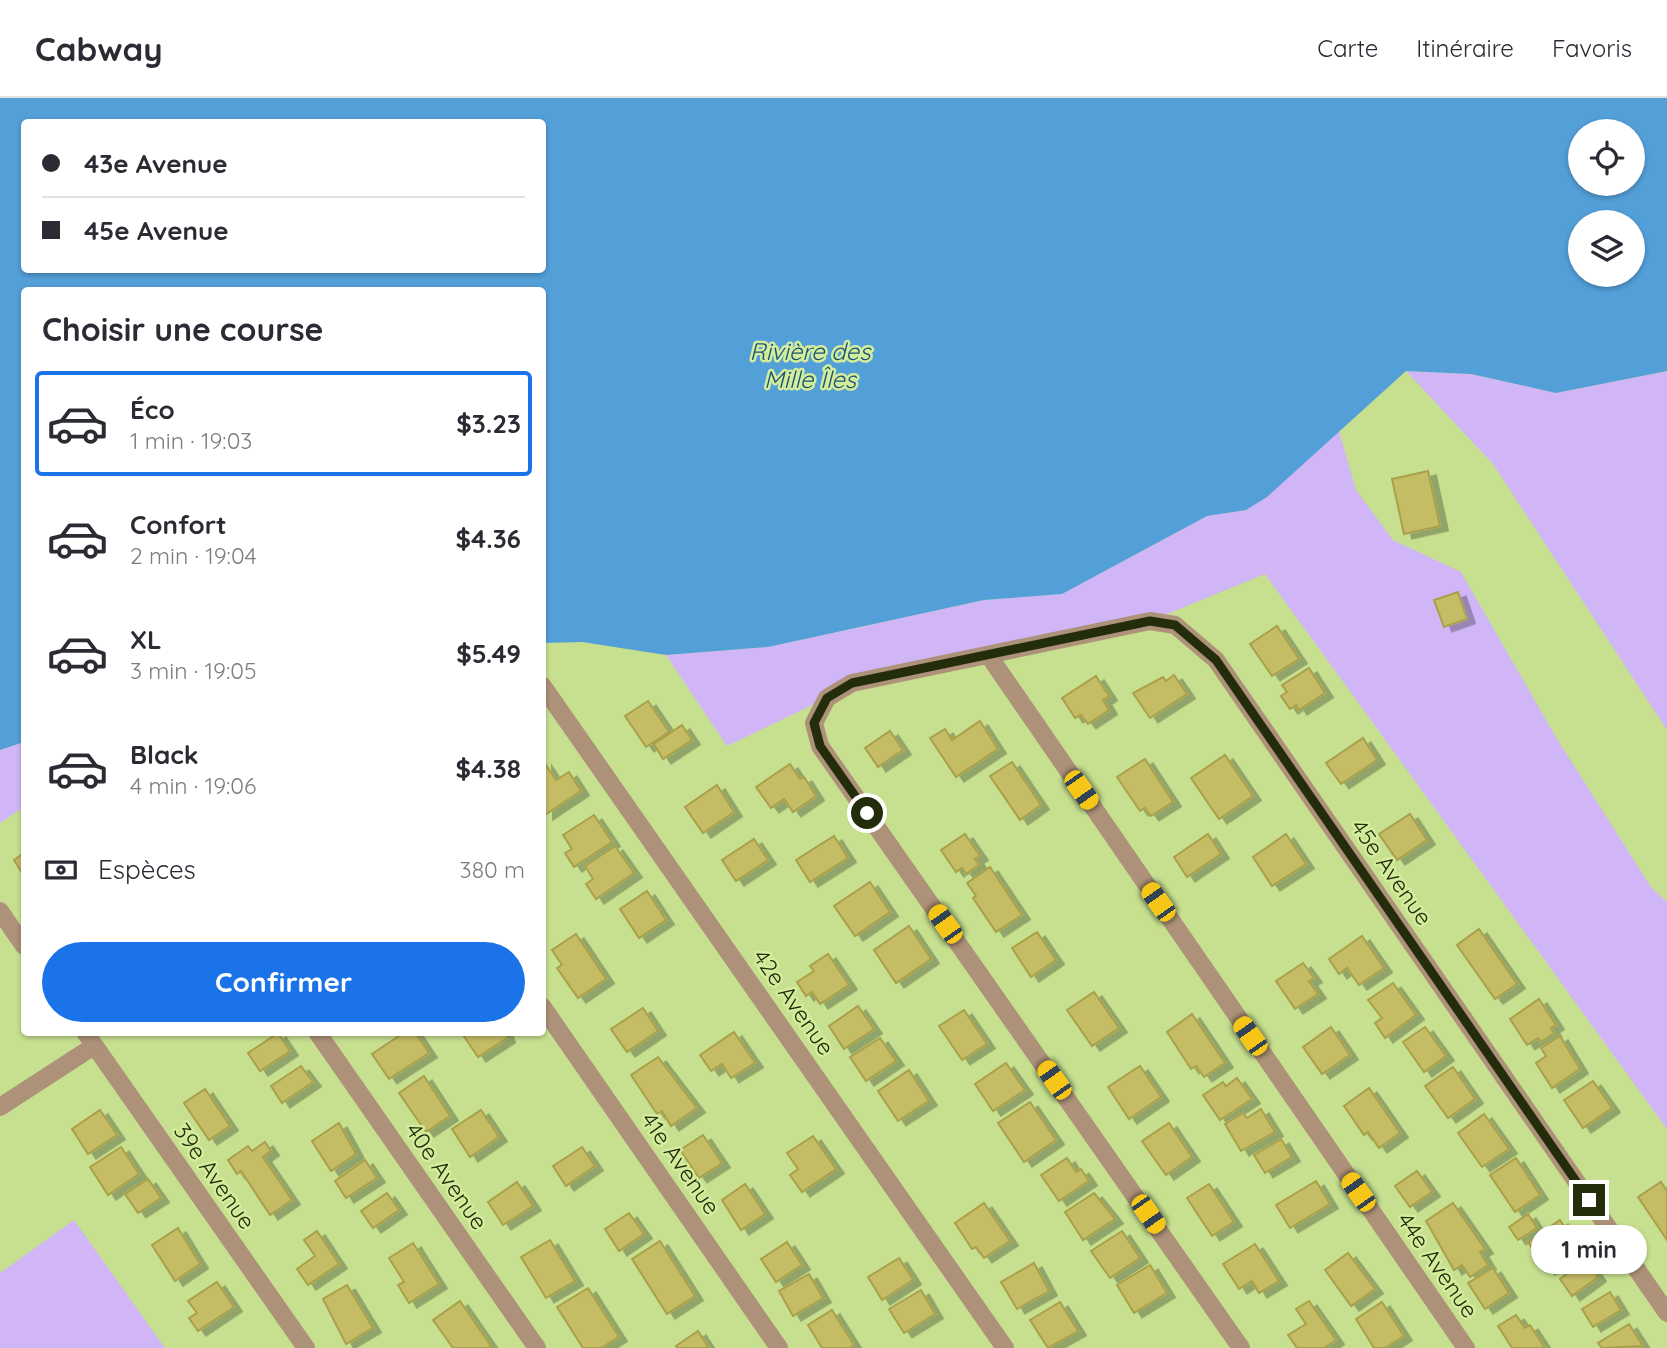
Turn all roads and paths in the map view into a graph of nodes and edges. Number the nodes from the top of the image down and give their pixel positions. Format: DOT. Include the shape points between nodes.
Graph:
graph roads {
  1 [pos="989,656"];
  2 [pos="546,691"];
  3 [pos="0,911"];
  4 [pos="21,942"];
  5 [pos="546,1012"];
  6 [pos="320,1036"];
  7 [pos="90,1039"];
  8 [pos="0,1108"];
  9 [pos="1667,1313"];
  10 [pos="306,1348"];
  11 [pos="537,1348"];
  12 [pos="779,1348"];
  13 [pos="1005,1348"];
  14 [pos="1241,1348"];
  15 [pos="1466,1348"];
  1 -- 9 [label="street, 45e Avenue" via="1150,621 1175,625 1216,660"];
  1 -- 14 [label="street, 45e Avenue" via="852,683 827,698 818,715 814,723 820,746"];
  1 -- 15 [label="street, 44e Avenue"];
  2 -- 13 [label="street, 42e Avenue"];
  3 -- 4 [label="street"];
  5 -- 12 [label="street, 41e Avenue"];
  6 -- 11 [label="street, 40e Avenue"];
  7 -- 8 [label="street"];
  7 -- 10 [label="street, 39e Avenue"];
}
